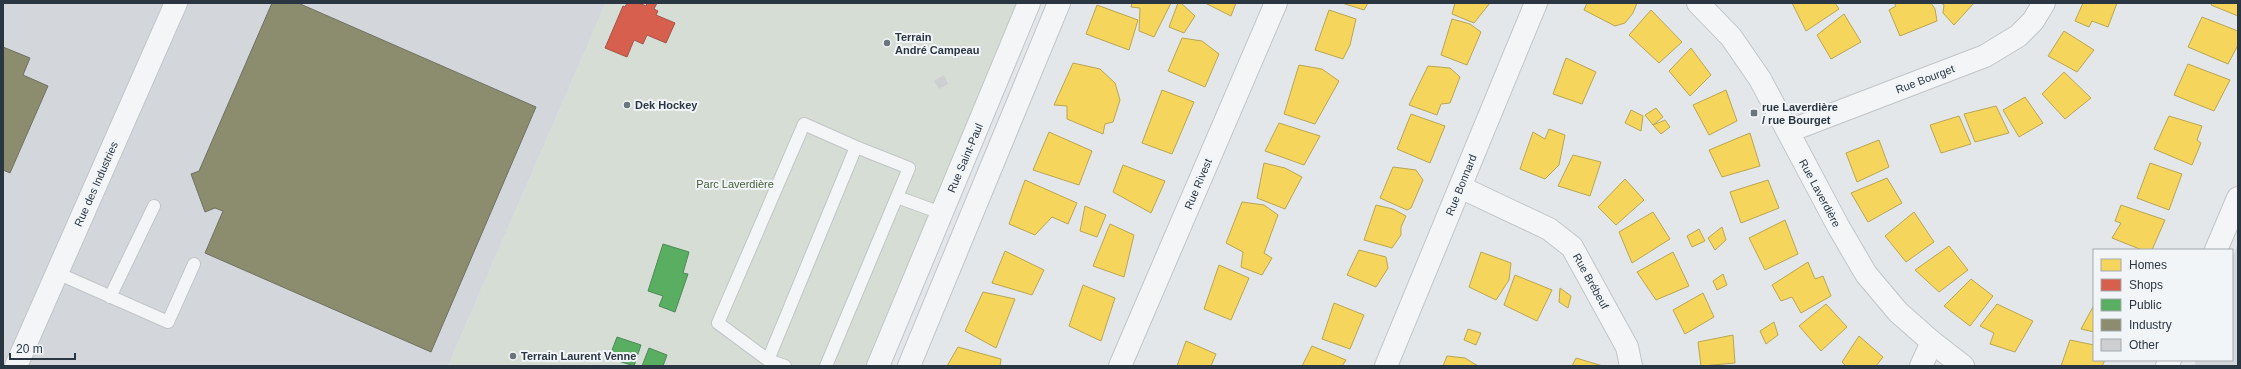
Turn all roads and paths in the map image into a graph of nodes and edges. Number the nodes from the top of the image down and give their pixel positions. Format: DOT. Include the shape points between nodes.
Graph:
graph roads {
  1 [pos="176,3"];
  2 [pos="1029,3"];
  3 [pos="1059,3"];
  4 [pos="1276,3"];
  5 [pos="1536,3"];
  6 [pos="1698,3"];
  7 [pos="2044,3"];
  8 [pos="994,87"];
  9 [pos="1020,99"];
  10 [pos="1789,132"];
  11 [pos="856,147"];
  12 [pos="1460,187"];
  13 [pos="897,197"];
  14 [pos="2238,198"];
  15 [pos="154,206"];
  16 [pos="938,221"];
  17 [pos="962,237"];
  18 [pos="2216,249"];
  19 [pos="194,264"];
  20 [pos="57,274"];
  21 [pos="110,297"];
  22 [pos="1932,342"];
  23 [pos="768,360"];
  24 [pos="16,366"];
  25 [pos="785,366"];
  26 [pos="826,366"];
  27 [pos="878,366"];
  28 [pos="909,366"];
  29 [pos="1120,366"];
  30 [pos="1386,366"];
  31 [pos="1631,366"];
  32 [pos="1921,366"];
  33 [pos="1963,366"];
  1 -- 20 [label="street, Rue des Industries"];
  2 -- 8 [label="street, Rue Saint-Paul"];
  3 -- 9 [label="street"];
  4 -- 29 [label="street, Rue Rivest"];
  5 -- 12 [label="street, Rue Bonnard"];
  6 -- 10 [label="street, Rue Laverdière" via="1731,37 1760,80"];
  7 -- 10 [label="street, Rue Bourget" via="2033,21 2018,36 1986,56"];
  8 -- 9 [label="street"];
  8 -- 16 [label="street, Rue Saint-Paul"];
  9 -- 17 [label="street"];
  10 -- 22 [label="street, Rue Laverdière" via="1866,274 1898,312"];
  11 -- 13 [label="lane" via="909,168"];
  11 -- 23 [label="lane"];
  11 -- 23 [label="lane" via="804,124 718,323"];
  12 -- 30 [label="street, Rue Bonnard"];
  12 -- 31 [label="street, Rue Brébeuf" via="1549,229 1572,247 1627,347"];
  13 -- 16 [label="lane"];
  13 -- 26 [label="lane"];
  14 -- 18 [label="street"];
  15 -- 21 [label="lane"];
  16 -- 17 [label="street"];
  16 -- 27 [label="street, Rue Saint-Paul"];
  17 -- 28 [label="street"];
  19 -- 21 [label="lane" via="168,322"];
  20 -- 21 [label="lane"];
  20 -- 24 [label="street, Rue des Industries"];
  22 -- 32 [label="street"];
  22 -- 33 [label="street, Rue Laverdière"];
  23 -- 25 [label="lane"];
}
